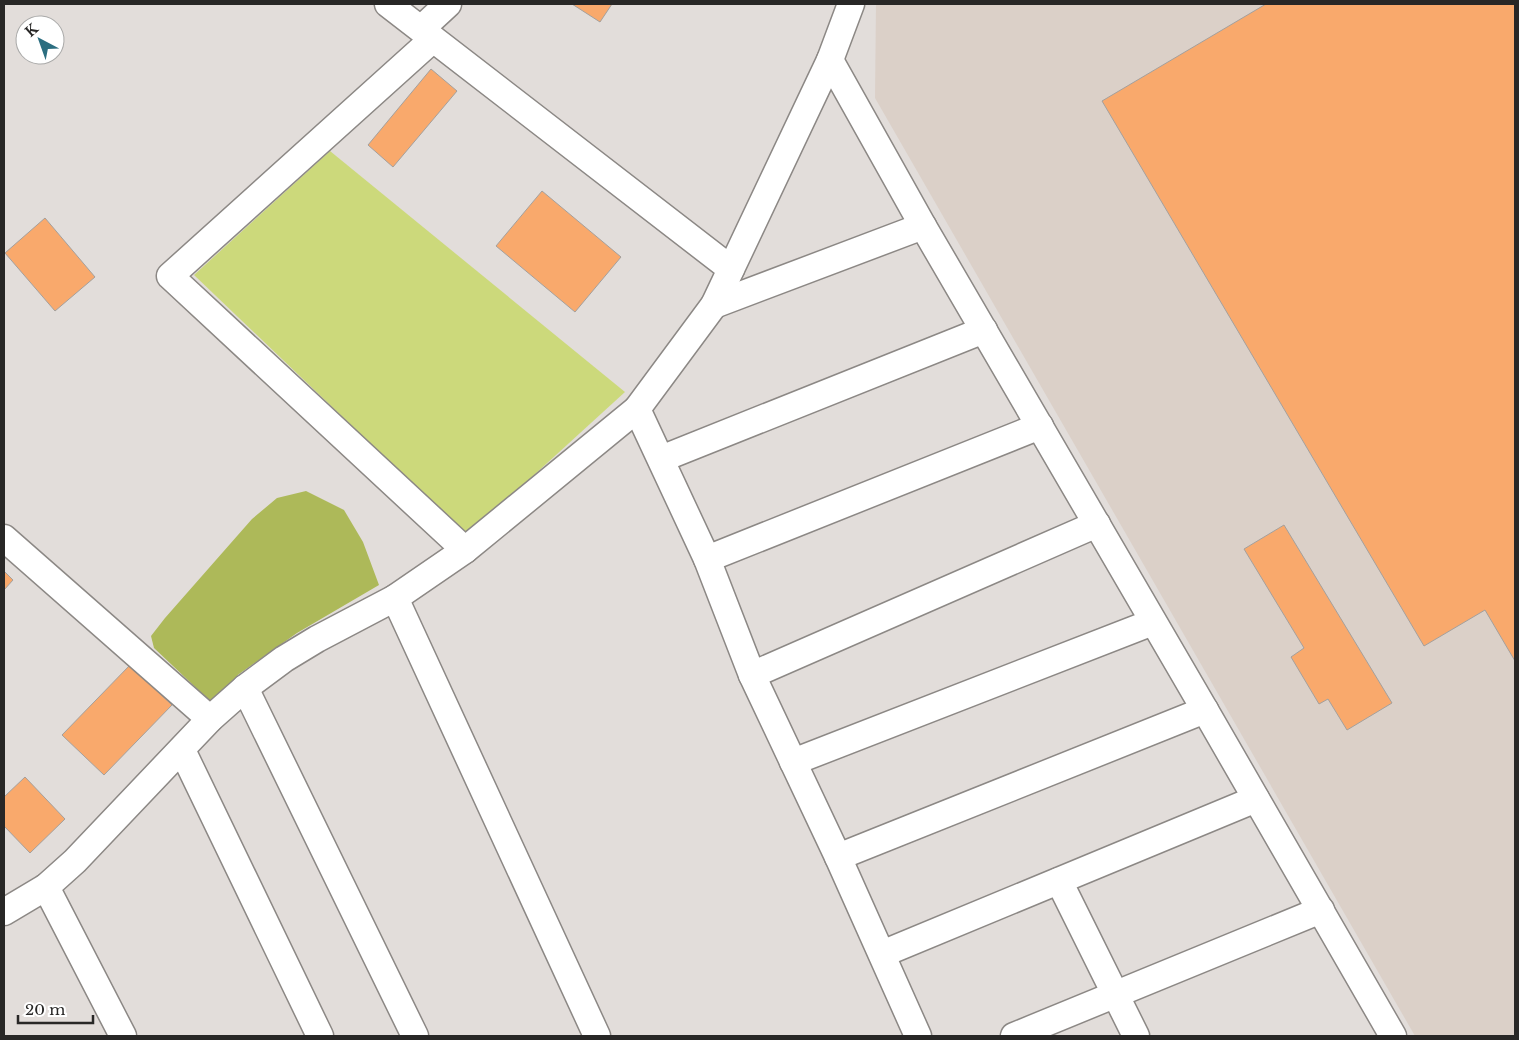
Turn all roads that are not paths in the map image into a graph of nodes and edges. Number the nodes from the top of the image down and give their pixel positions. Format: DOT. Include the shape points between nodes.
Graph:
graph roads {
  1 [pos="388,4"];
  2 [pos="448,4"];
  3 [pos="851,4"];
  4 [pos="427,34"];
  5 [pos="830,60"];
  6 [pos="923,226"];
  7 [pos="731,269"];
  8 [pos="714,305"];
  9 [pos="984,330"];
  10 [pos="637,408"];
  11 [pos="1040,426"];
  12 [pos="661,459"];
  13 [pos="1097,524"];
  14 [pos="4,538"];
  15 [pos="465,550"];
  16 [pos="707,559"];
  17 [pos="395,598"];
  18 [pos="1153,622"];
  19 [pos="752,675"];
  20 [pos="245,688"];
  21 [pos="1205,710"];
  22 [pos="210,719"];
  23 [pos="182,750"];
  24 [pos="793,762"];
  25 [pos="1256,799"];
  26 [pos="838,857"];
  27 [pos="1059,880"];
  28 [pos="46,886"];
  29 [pos="1321,910"];
  30 [pos="4,912"];
  31 [pos="882,954"];
  32 [pos="1115,996"];
  33 [pos="1382,1033"];
  34 [pos="123,1036"];
  35 [pos="320,1036"];
  36 [pos="415,1036"];
  37 [pos="597,1036"];
  38 [pos="918,1036"];
  39 [pos="1014,1036"];
  40 [pos="1136,1036"];
  1 -- 4 [label="street"];
  2 -- 4 [label="street"];
  3 -- 5 [label="street"];
  4 -- 7 [label="street"];
  4 -- 15 [label="street" via="170,276"];
  5 -- 6 [label="street"];
  5 -- 7 [label="street"];
  6 -- 8 [label="street"];
  6 -- 9 [label="street"];
  7 -- 8 [label="street"];
  8 -- 10 [label="street"];
  9 -- 11 [label="street"];
  9 -- 12 [label="street"];
  10 -- 12 [label="street"];
  10 -- 15 [label="street"];
  11 -- 13 [label="street"];
  11 -- 16 [label="street"];
  12 -- 16 [label="street"];
  13 -- 18 [label="street"];
  13 -- 19 [label="street"];
  14 -- 22 [label="street"];
  15 -- 17 [label="street"];
  16 -- 19 [label="street"];
  17 -- 20 [label="street" via="317,639"];
  17 -- 37 [label="street"];
  18 -- 21 [label="street"];
  18 -- 24 [label="street"];
  19 -- 24 [label="street"];
  20 -- 22 [label="street"];
  20 -- 36 [label="street"];
  21 -- 25 [label="street"];
  21 -- 26 [label="street"];
  22 -- 23 [label="street"];
  23 -- 28 [label="street" via="75,861"];
  23 -- 35 [label="street"];
  24 -- 26 [label="street"];
  25 -- 27 [label="street"];
  25 -- 29 [label="street"];
  26 -- 31 [label="street"];
  27 -- 31 [label="street"];
  27 -- 32 [label="street"];
  28 -- 30 [label="street"];
  28 -- 34 [label="street"];
  29 -- 32 [label="street"];
  29 -- 33 [label="street"];
  31 -- 38 [label="street"];
  32 -- 39 [label="street"];
  32 -- 40 [label="street"];
}
